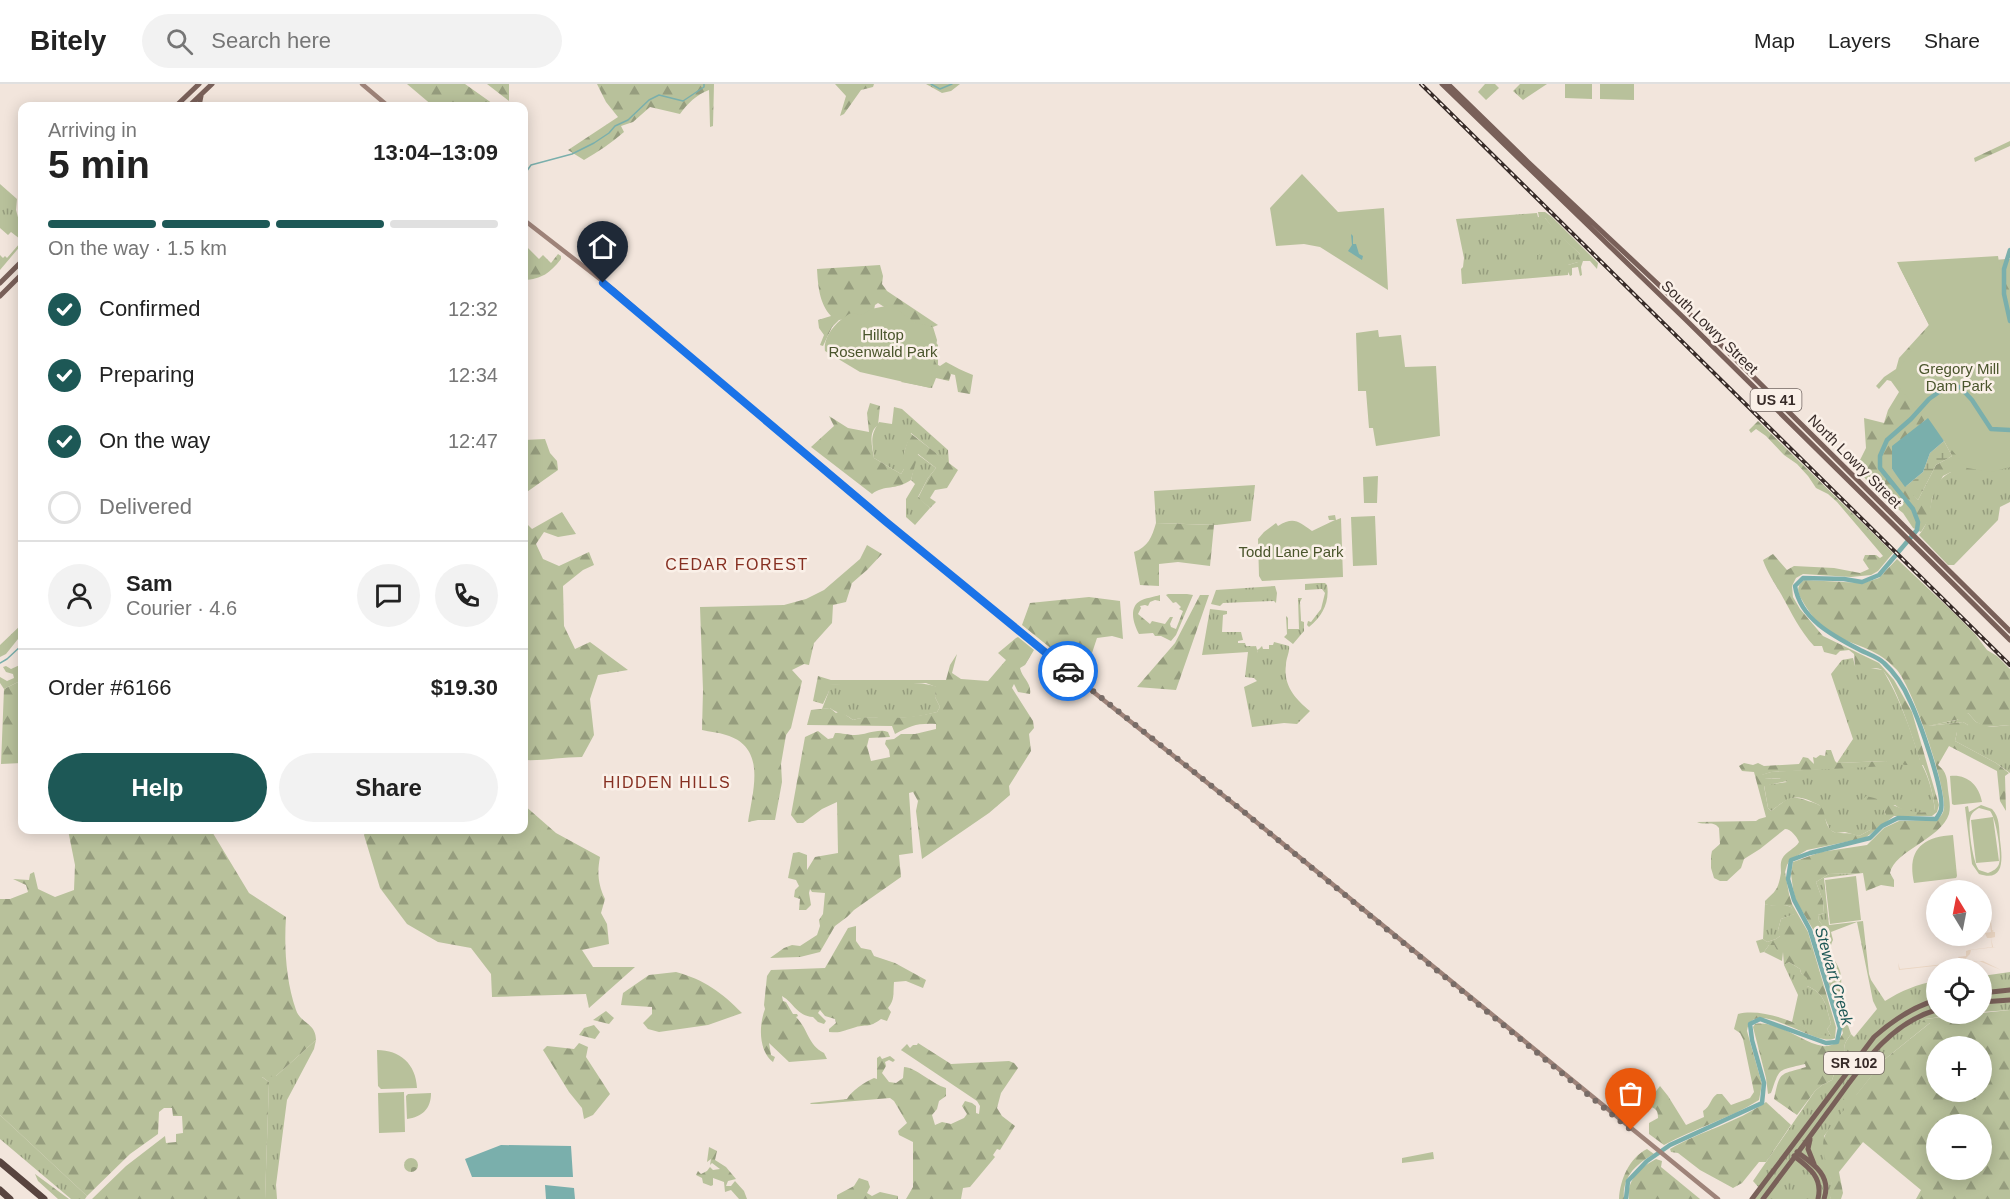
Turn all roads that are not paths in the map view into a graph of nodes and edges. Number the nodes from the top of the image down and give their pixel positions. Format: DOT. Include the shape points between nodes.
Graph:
graph roads {
  1 [pos="212,84"];
  2 [pos="362,84"];
  3 [pos="1442,84"];
  4 [pos="1448,84"];
  5 [pos="196,85"];
  6 [pos="180,102"];
  7 [pos="200,102"];
  8 [pos="383,102"];
  9 [pos="528,223"];
  10 [pos="18,265"];
  11 [pos="18,278"];
  12 [pos="0,283"];
  13 [pos="0,296"];
  14 [pos="1692,316"];
  15 [pos="1686,320"];
  16 [pos="1743,372"];
  17 [pos="1948,573"];
  18 [pos="2010,631"];
  19 [pos="2010,640"];
  20 [pos="2010,990"];
  21 [pos="1992,992"];
  22 [pos="2010,1000"];
  23 [pos="1992,1001"];
  24 [pos="1926,1004"];
  25 [pos="1926,1014"];
  26 [pos="1810,1136"];
  27 [pos="1789,1150"];
  28 [pos="1796,1155"];
  29 [pos="0,1162"];
  30 [pos="1815,1165"];
  31 [pos="1807,1166"];
  32 [pos="0,1190"];
  33 [pos="1765,1197"];
  34 [pos="10,1199"];
  35 [pos="44,1199"];
  36 [pos="1718,1199"];
  37 [pos="1752,1199"];
  38 [pos="1818,1199"];
  39 [pos="1824,1199"];
  1 -- 7 [label="main road" via="201,94"];
  2 -- 8 [label="main road"];
  3 -- 15 [label="main road, South Lowry Street / US 41"];
  4 -- 14 [label="main road, North Lowry Street / US 41"];
  5 -- 6 [label="main road"];
  9 -- 36 [label="main road" via="614,290 1055,661"];
  10 -- 12 [label="main road"];
  11 -- 13 [label="main road"];
  14 -- 15 [label="main road"];
  14 -- 16 [label="main road, North Lowry Street / US 41"];
  15 -- 16 [label="main road, South Lowry Street / US 41"];
  16 -- 17 [label="main road, North Lowry Street / US 41" via="1923,544"];
  16 -- 17 [label="main road, South Lowry Street / US 41" via="1899,531"];
  17 -- 18 [label="main road, North Lowry Street / US 41"];
  17 -- 19 [label="main road, South Lowry Street / US 41"];
  20 -- 21 [label="main road"];
  22 -- 23 [label="main road"];
  24 -- 27 [label="main road, SR 102" via="1895,1019 1874,1037"];
  25 -- 26 [label="main road, SR 102" via="1883,1041"];
  26 -- 28 [label="main road, SR 102"];
  26 -- 30 [label="main road" via="1808,1149"];
  27 -- 28 [label="main road"];
  27 -- 37 [label="main road, SR 102"];
  28 -- 30 [label="main road"];
  28 -- 31 [label="main road"];
  28 -- 33 [label="main road, SR 102"];
  29 -- 35 [label="highway"];
  30 -- 39 [label="main road" via="1826,1182"];
  31 -- 33 [label="main road" via="1791,1167"];
  31 -- 38 [label="main road" via="1819,1182"];
  32 -- 34 [label="highway"];
}
